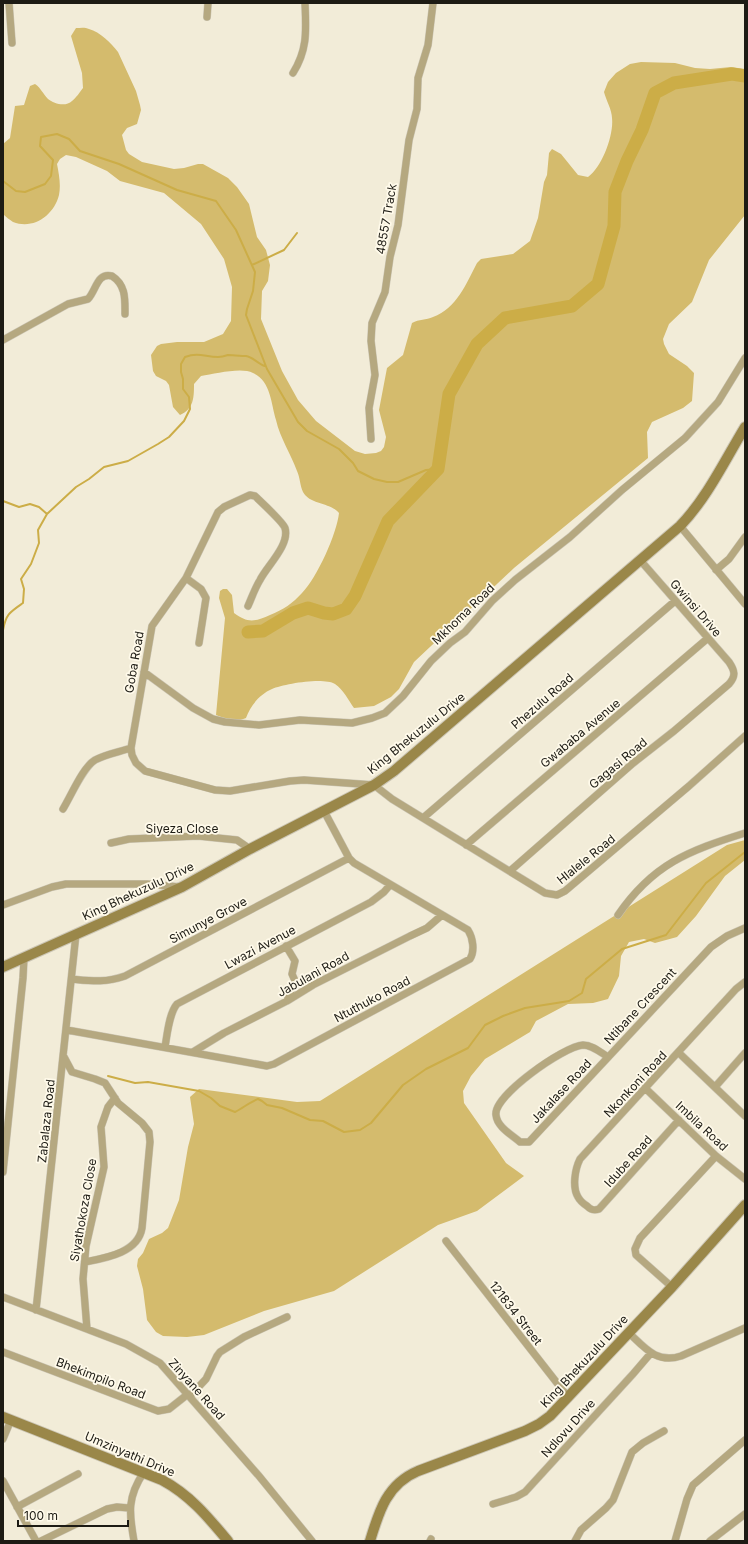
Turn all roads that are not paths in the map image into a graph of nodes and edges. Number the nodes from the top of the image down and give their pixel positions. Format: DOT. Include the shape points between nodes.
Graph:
graph roads {
  1 [pos="9,3"];
  2 [pos="208,3"];
  3 [pos="305,3"];
  4 [pos="434,3"];
  5 [pos="207,17"];
  6 [pos="12,43"];
  7 [pos="293,73"];
  8 [pos="125,314"];
  9 [pos="3,340"];
  10 [pos="745,358"];
  11 [pos="745,427"];
  12 [pos="371,438"];
  13 [pos="680,526"];
  14 [pos="745,537"];
  15 [pos="640,560"];
  16 [pos="716,570"];
  17 [pos="186,578"];
  18 [pos="675,601"];
  19 [pos="745,604"];
  20 [pos="248,606"];
  21 [pos="708,638"];
  22 [pos="199,643"];
  23 [pos="734,670"];
  24 [pos="144,672"];
  25 [pos="745,736"];
  26 [pos="131,748"];
  27 [pos="374,785"];
  28 [pos="63,809"];
  29 [pos="324,811"];
  30 [pos="423,818"];
  31 [pos="745,833"];
  32 [pos="111,843"];
  33 [pos="466,845"];
  34 [pos="250,849"];
  35 [pos="349,858"];
  36 [pos="510,871"];
  37 [pos="390,885"];
  38 [pos="182,887"];
  39 [pos="3,905"];
  40 [pos="442,915"];
  41 [pos="618,915"];
  42 [pos="745,928"];
  43 [pos="76,934"];
  44 [pos="286,946"];
  45 [pos="24,958"];
  46 [pos="3,967"];
  47 [pos="72,979"];
  48 [pos="745,982"];
  49 [pos="287,1001"];
  50 [pos="67,1030"];
  51 [pos="165,1047"];
  52 [pos="193,1052"];
  53 [pos="679,1053"];
  54 [pos="745,1053"];
  55 [pos="63,1057"];
  56 [pos="608,1057"];
  57 [pos="715,1087"];
  58 [pos="645,1088"];
  59 [pos="115,1098"];
  60 [pos="745,1116"];
  61 [pos="679,1120"];
  62 [pos="531,1140"];
  63 [pos="716,1156"];
  64 [pos="3,1172"];
  65 [pos="745,1179"];
  66 [pos="745,1205"];
  67 [pos="591,1209"];
  68 [pos="446,1241"];
  69 [pos="85,1262"];
  70 [pos="672,1287"];
  71 [pos="3,1297"];
  72 [pos="36,1310"];
  73 [pos="287,1317"];
  74 [pos="745,1328"];
  75 [pos="87,1329"];
  76 [pos="628,1333"];
  77 [pos="3,1352"];
  78 [pos="651,1353"];
  79 [pos="189,1395"];
  80 [pos="568,1397"];
  81 [pos="7,1419"];
  82 [pos="664,1431"];
  83 [pos="3,1439"];
  84 [pos="745,1440"];
  85 [pos="144,1472"];
  86 [pos="78,1474"];
  87 [pos="3,1481"];
  88 [pos="6,1492"];
  89 [pos="493,1504"];
  90 [pos="17,1507"];
  91 [pos="129,1508"];
  92 [pos="745,1514"];
  93 [pos="36,1541"];
  94 [pos="41,1541"];
  95 [pos="134,1541"];
  96 [pos="228,1541"];
  97 [pos="312,1541"];
  98 [pos="370,1541"];
  99 [pos="575,1541"];
  100 [pos="674,1541"];
  101 [pos="710,1541"];
  1 -- 6 [label="street"];
  2 -- 5 [label="street"];
  3 -- 7 [label="street" via="305,47"];
  4 -- 12 [label="street, 48557 Track" via="428,45 418,78 417,110 409,140 397,232 385,292 372,323 371,341 375,375 369,408"];
  8 -- 9 [label="street" via="124,290 112,276 106,275 100,279 88,299 68,304"];
  10 -- 24 [label="street, Mkhoma Road" via="718,402 685,438 492,601 466,630 431,661 403,696 385,713 352,722 300,720 260,725 225,722 213,719 193,708"];
  11 -- 13 [label="street, King Bhekuzulu Drive" via="707,490"];
  13 -- 15 [label="street, King Bhekuzulu Drive"];
  13 -- 16 [label="street"];
  14 -- 16 [label="street" via="729,559"];
  15 -- 18 [label="street, Gwinsi Drive"];
  15 -- 27 [label="street, King Bhekuzulu Drive"];
  16 -- 19 [label="street"];
  17 -- 20 [label="street, Goba Road" via="218,512 245,496 255,496 284,526 286,534 285,541 260,579"];
  17 -- 22 [label="street" via="198,586 206,598"];
  17 -- 24 [label="street, Goba Road" via="153,623"];
  18 -- 21 [label="street, Gwinsi Drive"];
  18 -- 30 [label="street, Phezulu Road"];
  21 -- 23 [label="street, Gwinsi Drive"];
  21 -- 33 [label="street, Gwababa Avenue"];
  23 -- 36 [label="street, Gagasi Road" via="735,675 729,684 632,764"];
  24 -- 26 [label="street, Goba Road"];
  25 -- 36 [label="street, Hlalele Road" via="562,893 545,893"];
  26 -- 27 [label="street" via="136,763 146,771 215,790 230,791 298,780"];
  26 -- 28 [label="street" via="94,760 84,770"];
  27 -- 29 [label="street, King Bhekuzulu Drive"];
  27 -- 30 [label="street, Hlalele Road"];
  29 -- 34 [label="street, King Bhekuzulu Drive"];
  29 -- 35 [label="street, Ntuthuko Road"];
  30 -- 33 [label="street, Hlalele Road"];
  31 -- 41 [label="street" via="677,859 638,888"];
  32 -- 34 [label="street, Siyeza Close" via="130,839 198,836 237,840"];
  33 -- 36 [label="street, Hlalele Road"];
  34 -- 38 [label="street, King Bhekuzulu Drive"];
  35 -- 37 [label="street, Ntuthuko Road"];
  35 -- 47 [label="street, Simunye Grove" via="125,976 103,981"];
  37 -- 40 [label="street, Ntuthuko Road"];
  37 -- 44 [label="street, Lwazi Avenue" via="371,902"];
  38 -- 39 [label="street" via="147,884 66,884"];
  38 -- 43 [label="street, King Bhekuzulu Drive"];
  40 -- 49 [label="street, Jabulani Road" via="424,930 313,985"];
  40 -- 52 [label="street, Ntuthuko Road" via="470,933 472,953 467,961 271,1065 256,1065"];
  42 -- 56 [label="street, Ntibane Crescent" via="711,947"];
  43 -- 45 [label="street, King Bhekuzulu Drive"];
  43 -- 47 [label="street, Zabalaza Road"];
  44 -- 49 [label="street" via="295,961 292,974 296,983"];
  44 -- 51 [label="street, Lwazi Avenue" via="177,1004"];
  45 -- 46 [label="street, King Bhekuzulu Drive"];
  45 -- 64 [label="street"];
  47 -- 50 [label="street, Zabalaza Road"];
  48 -- 53 [label="street, Nkonkoni Road"];
  49 -- 52 [label="street, Jabulani Road"];
  50 -- 51 [label="street, Ntuthuko Road"];
  50 -- 55 [label="street, Zabalaza Road"];
  51 -- 52 [label="street, Ntuthuko Road"];
  53 -- 57 [label="street"];
  53 -- 58 [label="street, Nkonkoni Road"];
  54 -- 57 [label="street"];
  55 -- 59 [label="street" via="72,1072 105,1083"];
  55 -- 72 [label="street, Zabalaza Road"];
  56 -- 62 [label="street, Jakalase Road"];
  56 -- 62 [label="street, Ntibane Crescent" via="585,1045 570,1049 536,1069 500,1104 496,1113 499,1123 520,1142 526,1143"];
  57 -- 60 [label="street"];
  58 -- 61 [label="street, Imbila Road"];
  58 -- 67 [label="street, Nkonkoni Road" via="579,1160 575,1176 577,1195"];
  59 -- 69 [label="street, Siyathokoza Close" via="108,1107 100,1127 104,1167"];
  59 -- 69 [label="street" via="149,1132 150,1145 141,1232 133,1244 115,1255"];
  61 -- 63 [label="street, Imbila Road"];
  61 -- 67 [label="street, Idube Road" via="599,1209"];
  63 -- 65 [label="street, Imbila Road"];
  63 -- 70 [label="street" via="640,1238 635,1249 636,1255"];
  66 -- 70 [label="street, King Bhekuzulu Drive"];
  68 -- 80 [label="street, 121834 Street"];
  69 -- 75 [label="street, Siyathokoza Close" via="83,1286"];
  70 -- 76 [label="street, King Bhekuzulu Drive"];
  71 -- 72 [label="street, Zinyane Road"];
  72 -- 75 [label="street, Zinyane Road"];
  73 -- 79 [label="street, Bhekimpilo Road" via="244,1337 220,1352 206,1378"];
  74 -- 78 [label="street" via="676,1358 666,1359"];
  75 -- 79 [label="street, Zinyane Road" via="153,1358 166,1368"];
  76 -- 78 [label="street"];
  76 -- 80 [label="street, King Bhekuzulu Drive"];
  77 -- 79 [label="street, Bhekimpilo Road" via="154,1410 168,1410"];
  78 -- 89 [label="street, Ndlovu Drive" via="525,1492"];
  79 -- 97 [label="street, Zinyane Road"];
  80 -- 98 [label="street, King Bhekuzulu Drive" via="550,1416 532,1428 405,1477 389,1493"];
  81 -- 83 [label="street"];
  81 -- 85 [label="street, Umzinyathi Drive"];
  82 -- 99 [label="street" via="632,1452 613,1500 581,1530"];
  84 -- 100 [label="street" via="693,1485"];
  85 -- 91 [label="street" via="132,1493"];
  85 -- 96 [label="street, Umzinyathi Drive" via="174,1486 192,1500"];
  86 -- 90 [label="street"];
  87 -- 88 [label="street"];
  88 -- 90 [label="street"];
  90 -- 93 [label="street"];
  91 -- 94 [label="street" via="107,1509"];
  91 -- 95 [label="street"];
  92 -- 101 [label="street"];
}
